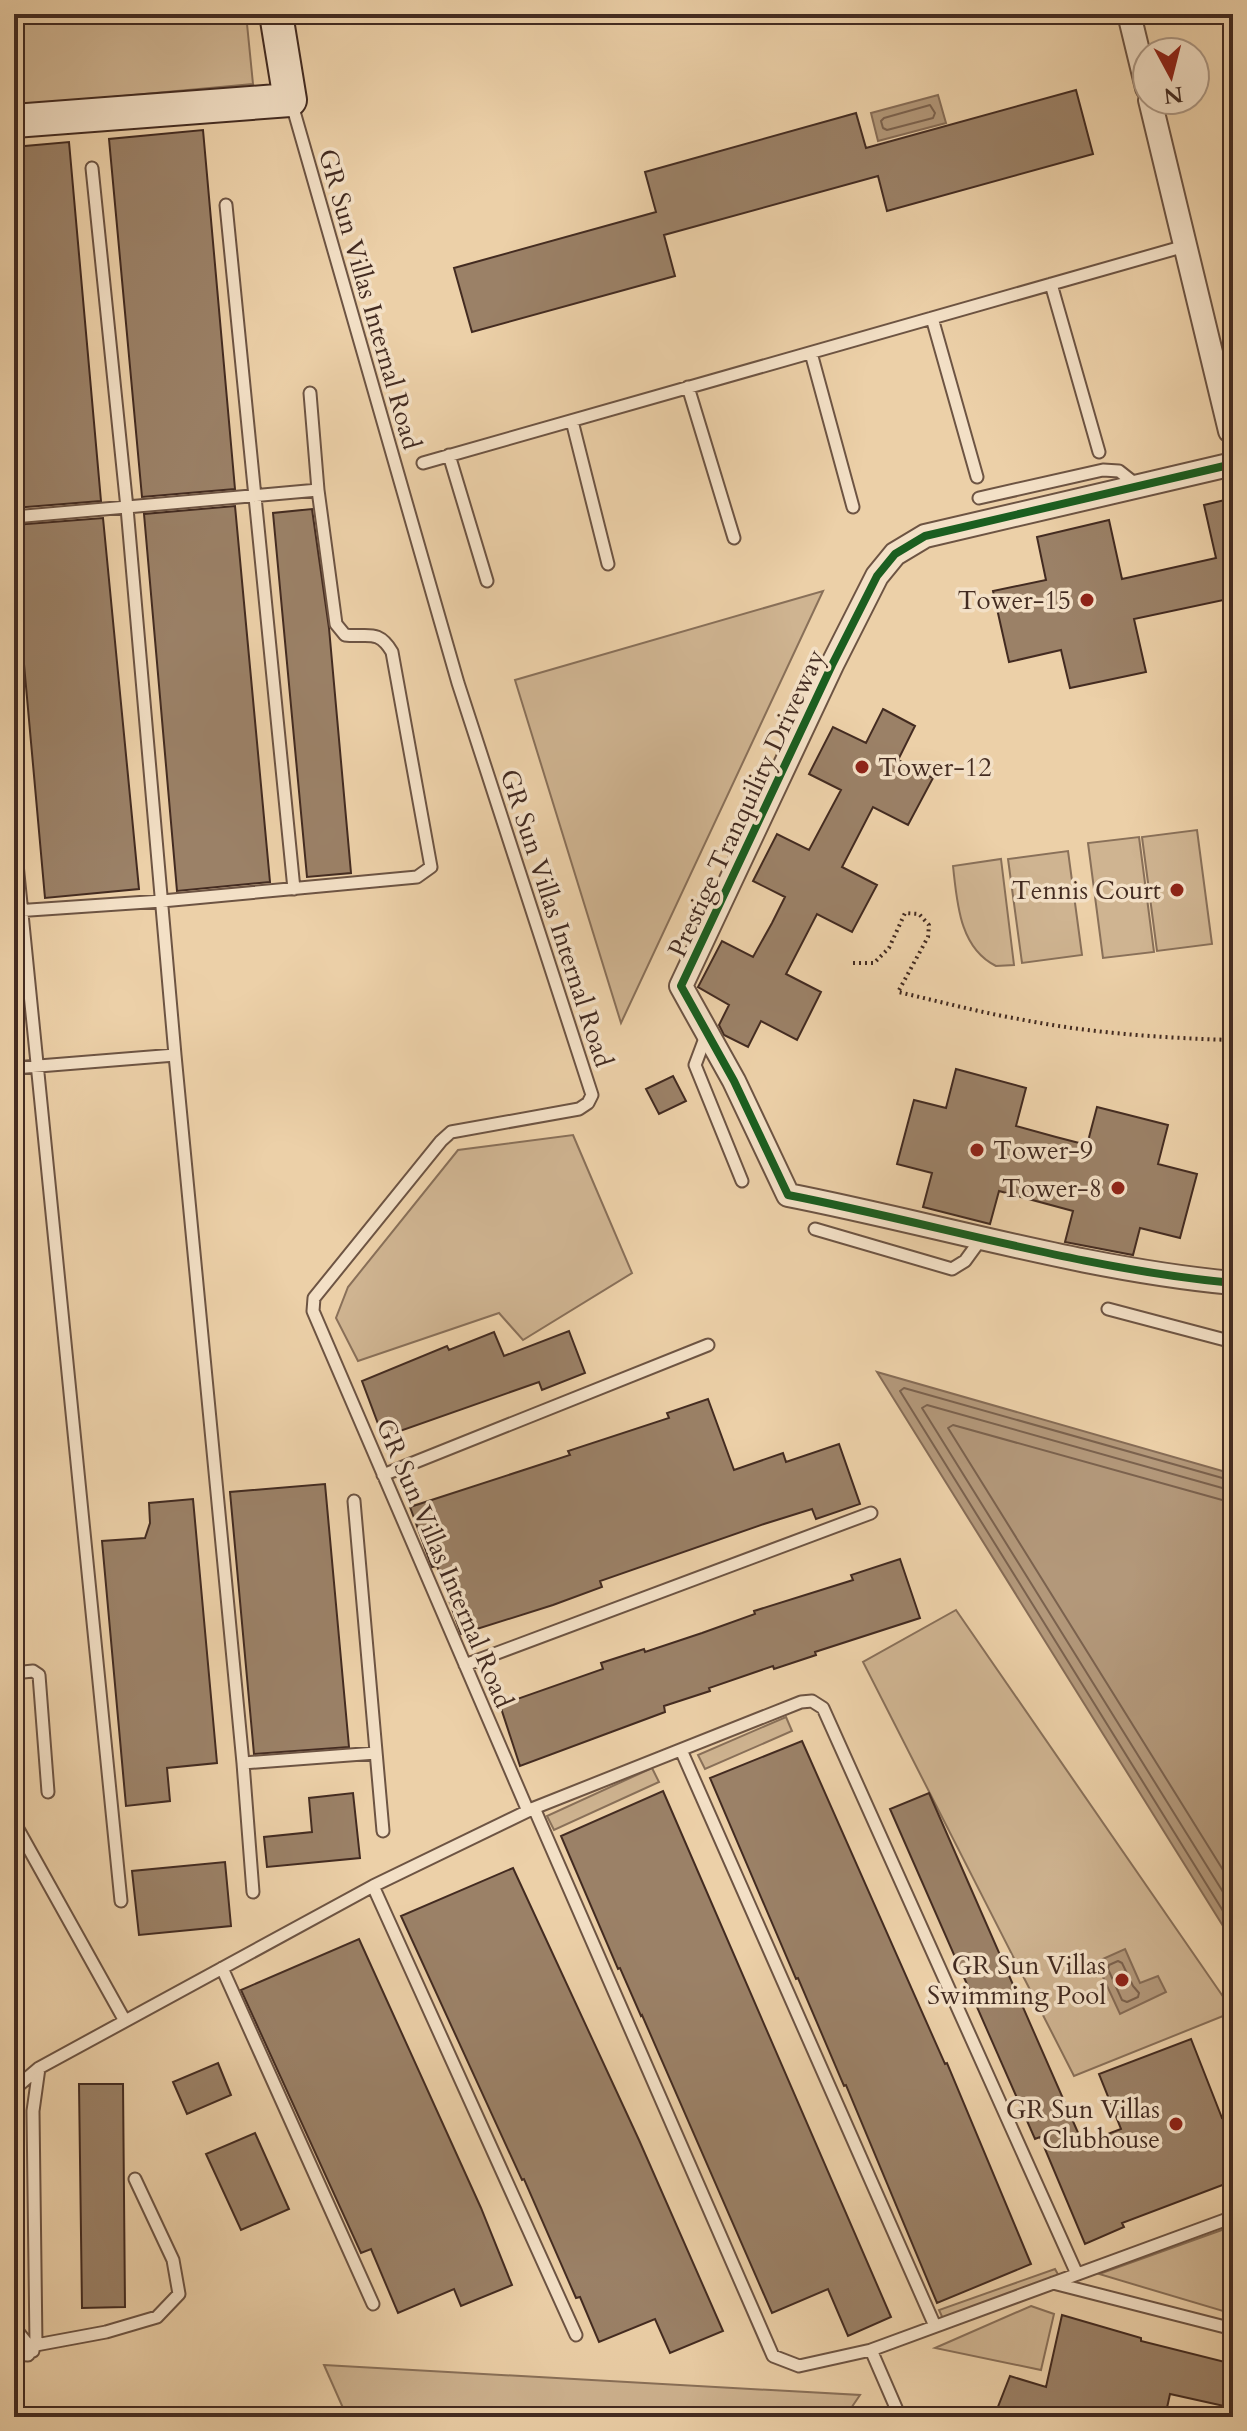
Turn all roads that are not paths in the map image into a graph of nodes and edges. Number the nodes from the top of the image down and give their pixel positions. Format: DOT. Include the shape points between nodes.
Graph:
graph roads {
  1 [pos="276,14"];
  2 [pos="1129,14"];
  3 [pos="1134,36"];
  4 [pos="290,100"];
  5 [pos="1154,116"];
  6 [pos="14,121"];
  7 [pos="92,168"];
  8 [pos="226,205"];
  9 [pos="1185,246"];
  10 [pos="1051,284"];
  11 [pos="932,318"];
  12 [pos="811,353"];
  13 [pos="688,387"];
  14 [pos="310,393"];
  15 [pos="572,421"];
  16 [pos="1230,431"];
  17 [pos="1099,452"];
  18 [pos="449,455"];
  19 [pos="423,463"];
  20 [pos="1233,464"];
  21 [pos="977,477"];
  22 [pos="1138,486"];
  23 [pos="318,490"];
  24 [pos="255,495"];
  25 [pos="979,498"];
  26 [pos="853,507"];
  27 [pos="127,508"];
  28 [pos="14,517"];
  29 [pos="734,538"];
  30 [pos="608,564"];
  31 [pos="487,581"];
  32 [pos="14,834"];
  33 [pos="294,889"];
  34 [pos="162,901"];
  35 [pos="18,911"];
  36 [pos="707,1033"];
  37 [pos="175,1055"];
  38 [pos="36,1066"];
  39 [pos="14,1068"];
  40 [pos="742,1181"];
  41 [pos="815,1229"];
  42 [pos="981,1239"];
  43 [pos="1233,1283"];
  44 [pos="1108,1309"];
  45 [pos="1233,1342"];
  46 [pos="708,1345"];
  47 [pos="383,1475"];
  48 [pos="354,1501"];
  49 [pos="871,1513"];
  50 [pos="465,1665"];
  51 [pos="14,1673"];
  52 [pos="681,1750"];
  53 [pos="376,1753"];
  54 [pos="243,1763"];
  55 [pos="48,1792"];
  56 [pos="531,1809"];
  57 [pos="14,1822"];
  58 [pos="383,1831"];
  59 [pos="373,1886"];
  60 [pos="253,1892"];
  61 [pos="121,1901"];
  62 [pos="222,1968"];
  63 [pos="125,2021"];
  64 [pos="39,2068"];
  65 [pos="14,2095"];
  66 [pos="135,2179"];
  67 [pos="1233,2217"];
  68 [pos="1077,2274"];
  69 [pos="1052,2283"];
  70 [pos="373,2304"];
  71 [pos="935,2326"];
  72 [pos="14,2327"];
  73 [pos="1233,2329"];
  74 [pos="576,2335"];
  75 [pos="34,2348"];
  76 [pos="871,2350"];
  77 [pos="14,2354"];
  78 [pos="900,2417"];
  1 -- 4 [label="main road"];
  2 -- 3 [label="street"];
  4 -- 6 [label="main road"];
  4 -- 47 [label="lane, GR Sun Villas Internal Road" via="458,683 592,1095 579,1109 451,1132 314,1298 313,1311"];
  5 -- 9 [label="street"];
  7 -- 27 [label="lane"];
  8 -- 24 [label="lane"];
  9 -- 10 [label="lane"];
  9 -- 16 [label="street"];
  10 -- 11 [label="lane"];
  10 -- 17 [label="lane"];
  11 -- 12 [label="lane"];
  11 -- 21 [label="lane"];
  12 -- 13 [label="lane"];
  12 -- 26 [label="lane"];
  13 -- 15 [label="lane"];
  13 -- 29 [label="lane"];
  14 -- 23 [label="lane"];
  15 -- 18 [label="lane"];
  15 -- 30 [label="lane"];
  18 -- 19 [label="lane"];
  18 -- 31 [label="lane"];
  20 -- 22 [label="street, Prestige Tranquility Driveway"];
  22 -- 25 [label="lane" via="1119,471 1103,470"];
  22 -- 36 [label="street, Prestige Tranquility Driveway" via="925,536 895,554 877,576 681,986"];
  23 -- 24 [label="lane"];
  23 -- 33 [label="lane" via="336,624 345,635 373,634 392,652 431,867 417,877"];
  24 -- 27 [label="lane"];
  24 -- 33 [label="lane"];
  27 -- 28 [label="lane"];
  27 -- 34 [label="lane"];
  32 -- 35 [label="lane"];
  33 -- 34 [label="lane"];
  34 -- 35 [label="lane"];
  34 -- 37 [label="lane"];
  35 -- 38 [label="lane"];
  36 -- 40 [label="lane" via="695,1065"];
  36 -- 42 [label="street, Prestige Tranquility Driveway" via="788,1195"];
  37 -- 38 [label="lane"];
  37 -- 54 [label="lane"];
  38 -- 39 [label="lane"];
  38 -- 61 [label="lane"];
  41 -- 42 [label="lane" via="952,1269"];
  42 -- 43 [label="street, Prestige Tranquility Driveway" via="1186,1279"];
  44 -- 45 [label="lane"];
  46 -- 47 [label="lane"];
  47 -- 50 [label="lane, GR Sun Villas Internal Road"];
  48 -- 53 [label="lane"];
  49 -- 50 [label="lane"];
  50 -- 56 [label="lane, GR Sun Villas Internal Road"];
  51 -- 55 [label="lane" via="39,1675"];
  52 -- 56 [label="lane"];
  52 -- 68 [label="lane" via="801,1702 823,1708"];
  52 -- 71 [label="lane"];
  53 -- 54 [label="lane"];
  53 -- 58 [label="lane"];
  54 -- 60 [label="lane"];
  56 -- 59 [label="lane"];
  56 -- 76 [label="lane, GR Sun Villas Internal Road" via="773,2356 799,2366"];
  57 -- 63 [label="lane"];
  59 -- 62 [label="lane"];
  59 -- 74 [label="lane"];
  62 -- 63 [label="lane"];
  62 -- 70 [label="lane"];
  63 -- 64 [label="lane"];
  64 -- 65 [label="lane"];
  64 -- 75 [label="lane" via="33,2111"];
  66 -- 75 [label="lane" via="173,2260 179,2294 157,2317"];
  67 -- 68 [label="lane, GR Sun Villas Internal Road"];
  68 -- 69 [label="lane, GR Sun Villas Internal Road"];
  69 -- 71 [label="lane, GR Sun Villas Internal Road"];
  69 -- 73 [label="lane"];
  71 -- 76 [label="lane, GR Sun Villas Internal Road"];
  72 -- 75 [label="lane"];
  75 -- 77 [label="lane" via="28,2355"];
  76 -- 78 [label="lane"];
}
